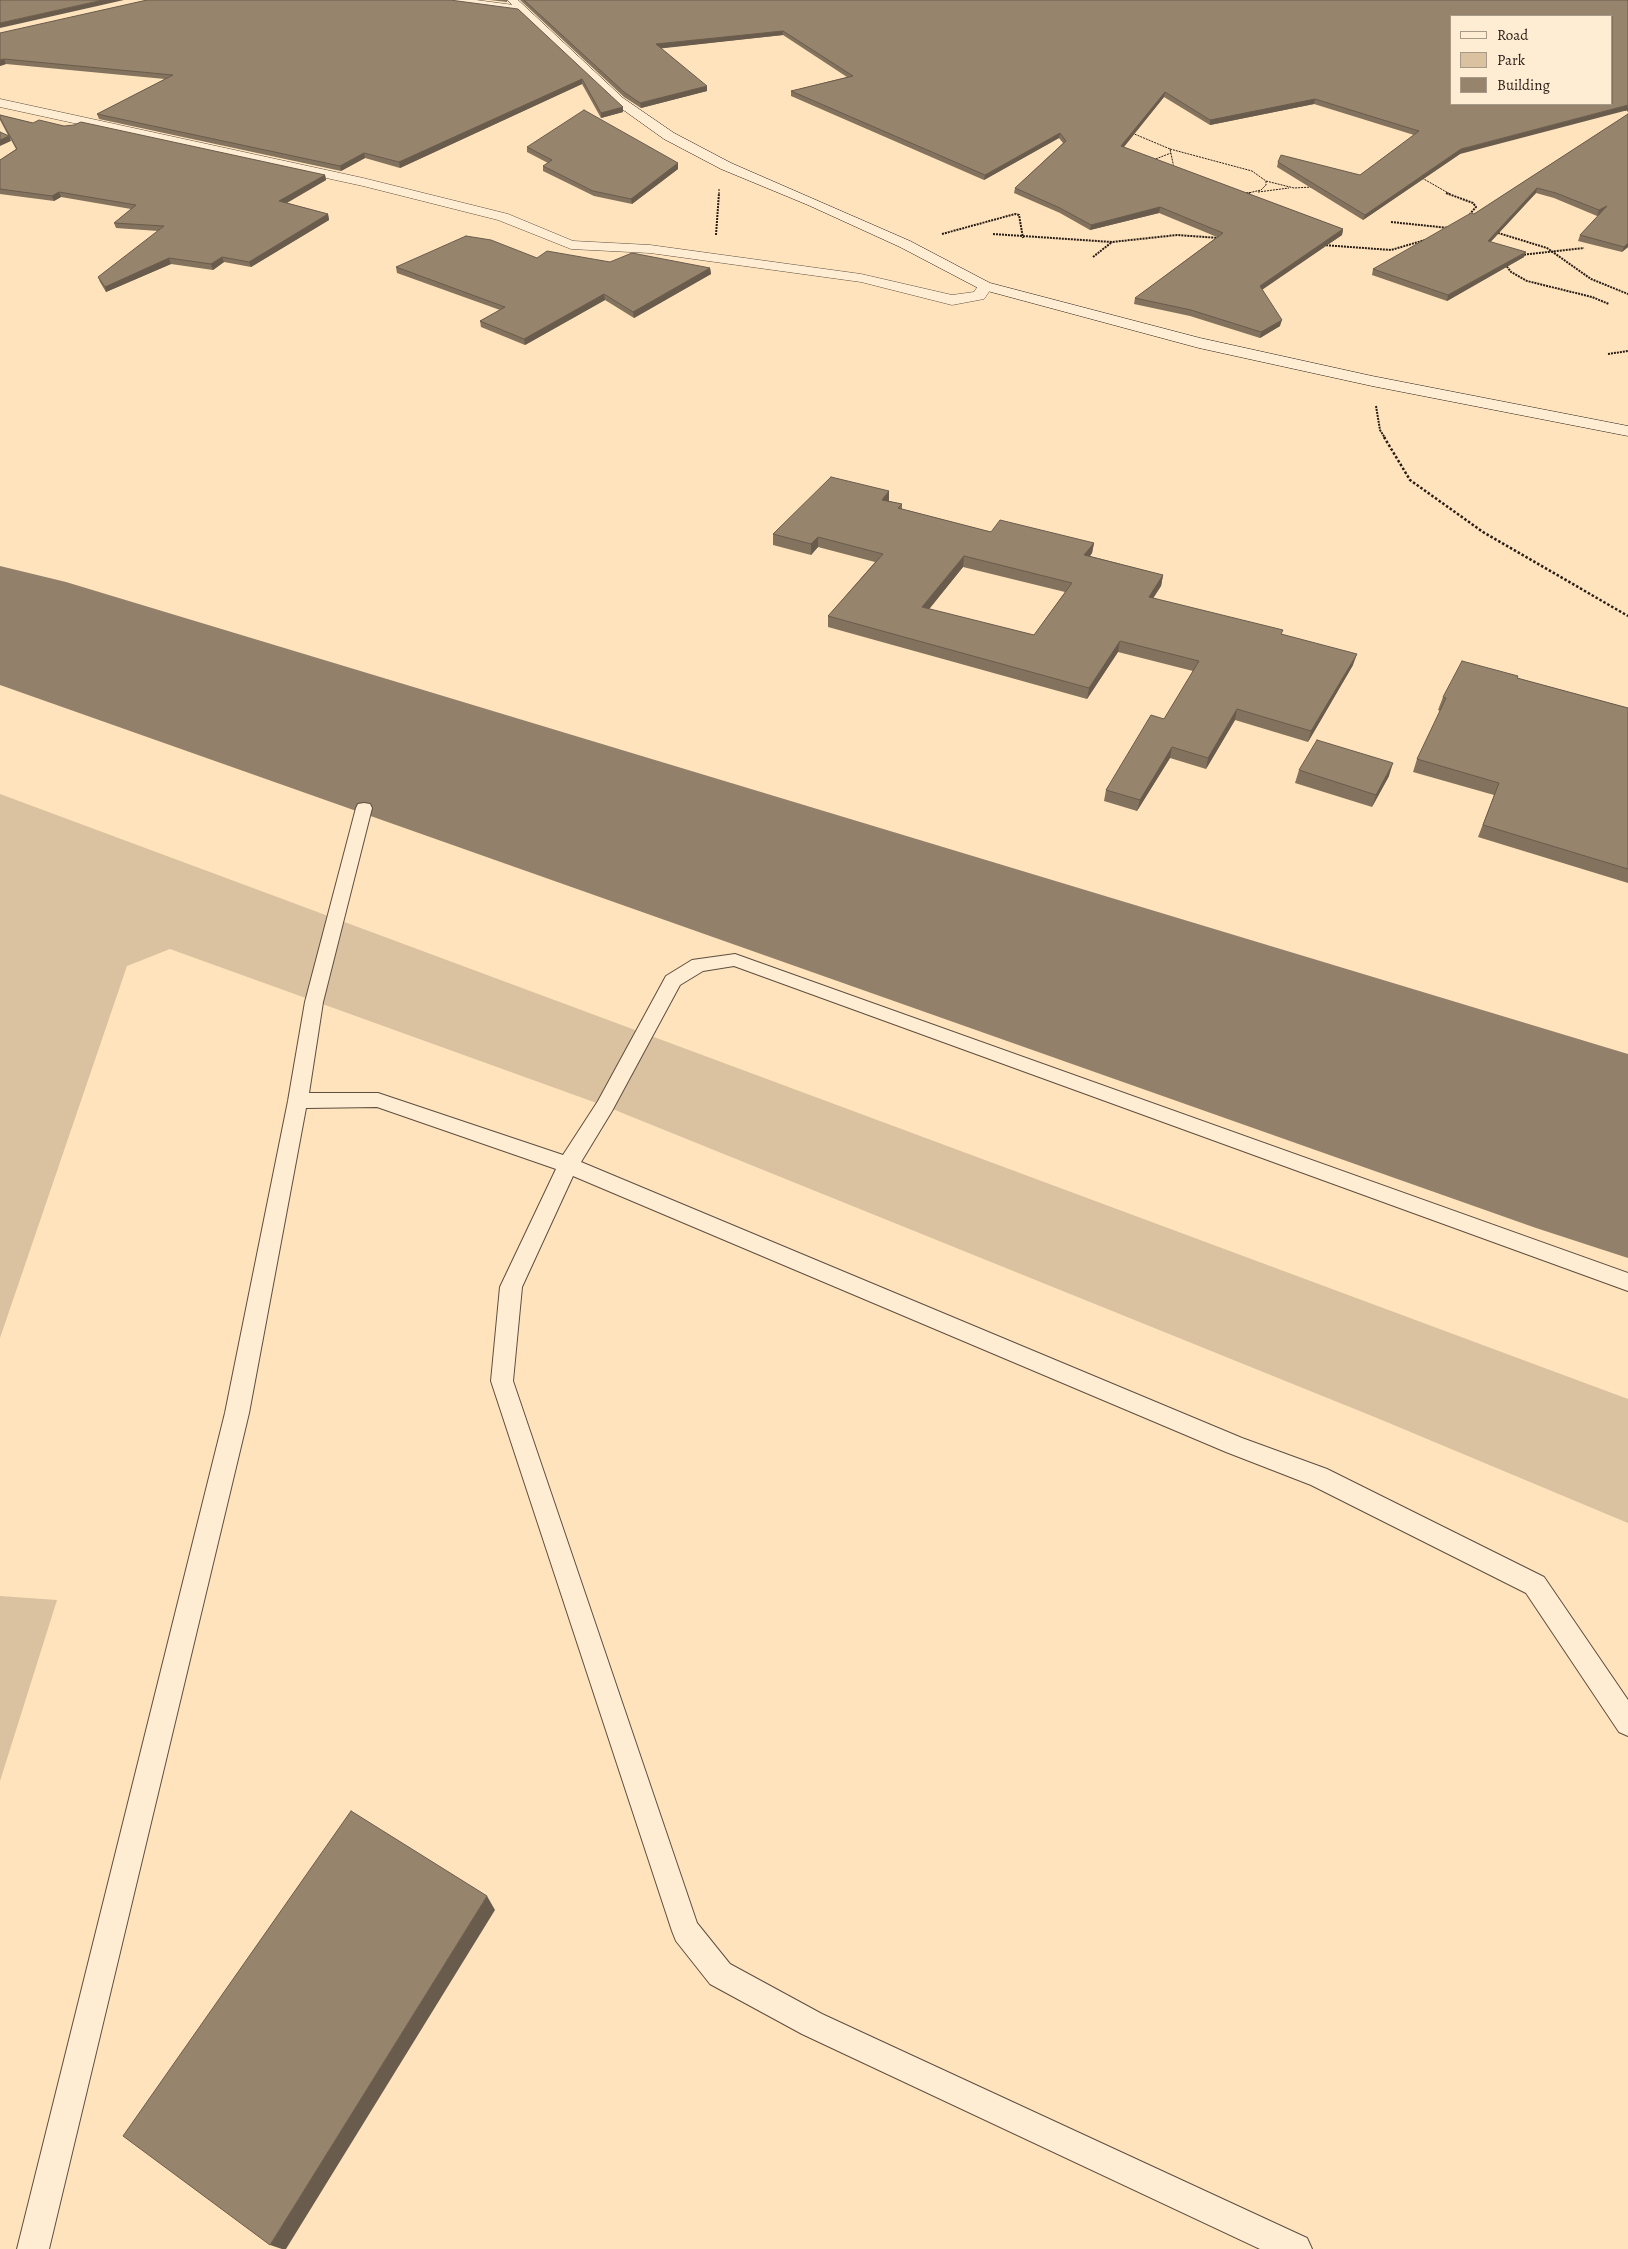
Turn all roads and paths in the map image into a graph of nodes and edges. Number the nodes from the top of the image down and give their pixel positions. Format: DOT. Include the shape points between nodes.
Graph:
graph roads {
  1 [pos="450,0"];
  2 [pos="516,5"];
  3 [pos="0,103"];
  4 [pos="1619,109"];
  5 [pos="1628,111"];
  6 [pos="1128,131"];
  7 [pos="1170,149"];
  8 [pos="1171,153"];
  9 [pos="1148,162"];
  10 [pos="726,166"];
  11 [pos="1177,171"];
  12 [pos="1422,178"];
  13 [pos="1266,180"];
  14 [pos="1318,186"];
  15 [pos="1294,188"];
  16 [pos="1253,193"];
  17 [pos="1236,194"];
  18 [pos="1466,216"];
  19 [pos="1390,222"];
  20 [pos="1453,223"];
  21 [pos="1447,228"];
  22 [pos="1454,230"];
  23 [pos="1443,231"];
  24 [pos="1492,231"];
  25 [pos="993,234"];
  26 [pos="1023,238"];
  27 [pos="1218,238"];
  28 [pos="1429,239"];
  29 [pos="1112,242"];
  30 [pos="905,244"];
  31 [pos="1322,245"];
  32 [pos="1584,248"];
  33 [pos="1555,252"];
  34 [pos="1514,256"];
  35 [pos="1093,257"];
  36 [pos="714,258"];
  37 [pos="1505,260"];
  38 [pos="985,286"];
  39 [pos="1628,294"];
  40 [pos="1609,304"];
  41 [pos="1628,351"];
  42 [pos="1608,354"];
  43 [pos="1372,381"];
  44 [pos="1628,432"];
  45 [pos="1628,616"];
  46 [pos="364,808"];
  47 [pos="298,1101"];
  48 [pos="568,1165"];
  49 [pos="1628,1282"];
  50 [pos="1628,1723"];
  51 [pos="33,2249"];
  52 [pos="1296,2249"];
  1 -- 2 [label="main road"];
  2 -- 10 [label="main road" via="624,104 675,139"];
  3 -- 36 [label="main road" via="503,216 571,245 639,248"];
  4 -- 5 [label="path"];
  6 -- 7 [label="path"];
  7 -- 8 [label="path"];
  7 -- 13 [label="path" via="1252,171"];
  8 -- 9 [label="path"];
  8 -- 11 [label="path" via="1172,166"];
  10 -- 30 [label="main road"];
  10 -- 36 [label="path" via="719,190"];
  12 -- 18 [label="path" via="1473,203 1476,208"];
  13 -- 15 [label="path"];
  13 -- 16 [label="path" via="1266,185"];
  14 -- 15 [label="path"];
  15 -- 16 [label="path"];
  16 -- 17 [label="path"];
  19 -- 21 [label="path"];
  20 -- 21 [label="path"];
  21 -- 22 [label="path"];
  21 -- 23 [label="path"];
  24 -- 33 [label="path"];
  25 -- 26 [label="path"];
  26 -- 29 [label="path"];
  26 -- 30 [label="path" via="1019,215 1015,214"];
  27 -- 29 [label="path" via="1177,235"];
  28 -- 31 [label="path" via="1391,250"];
  29 -- 35 [label="path"];
  30 -- 38 [label="main road"];
  32 -- 33 [label="path"];
  33 -- 34 [label="path"];
  33 -- 39 [label="path" via="1591,279"];
  36 -- 38 [label="main road" via="861,278 952,300 980,296"];
  37 -- 40 [label="path" via="1510,272 1527,281"];
  38 -- 43 [label="main road" via="1199,343"];
  41 -- 42 [label="path"];
  43 -- 44 [label="main road"];
  43 -- 45 [label="path" via="1380,430 1410,480 1483,532"];
  46 -- 47 [label="lane" via="314,1002"];
  47 -- 48 [label="lane" via="378,1100"];
  47 -- 51 [label="lane" via="237,1413"];
  48 -- 49 [label="lane" via="605,1106 673,982 698,965 735,960"];
  48 -- 50 [label="lane" via="1234,1446 1318,1476 1535,1585"];
  48 -- 52 [label="lane" via="511,1287 502,1382 686,1931 720,1974 812,2024"];
}
